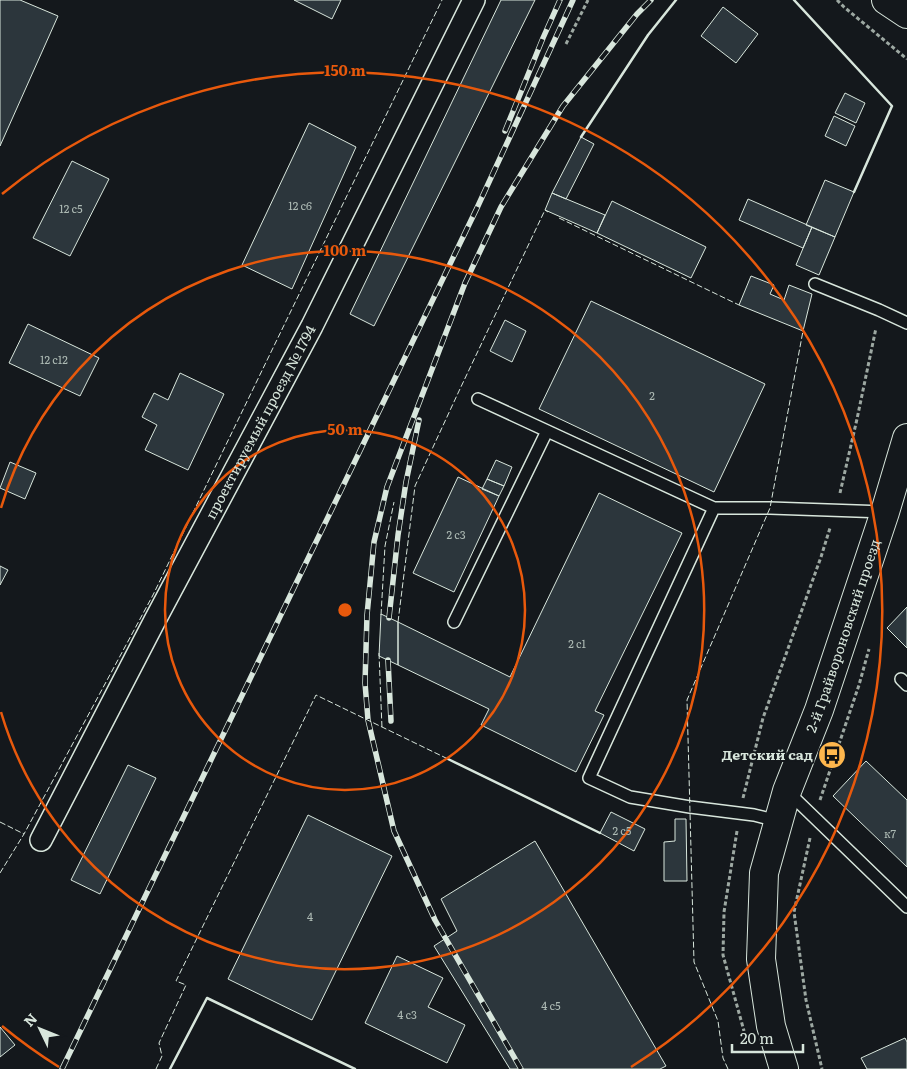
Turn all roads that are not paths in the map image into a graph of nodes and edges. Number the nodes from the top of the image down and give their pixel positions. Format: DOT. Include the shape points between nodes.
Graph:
graph roads {
  1 [pos="474,0"];
  2 [pos="886,0"];
  3 [pos="907,14"];
  4 [pos="815,284"];
  5 [pos="907,323"];
  6 [pos="478,399"];
  7 [pos="547,431"];
  8 [pos="907,438"];
  9 [pos="714,508"];
  10 [pos="885,512"];
  11 [pos="454,622"];
  12 [pos="787,791"];
  13 [pos="778,821"];
  14 [pos="41,840"];
  15 [pos="907,907"];
  16 [pos="784,1069"];
  1 -- 14 [label="street, проектируемый проезд № 1794" via="312,326"];
  2 -- 3 [label="main road"];
  4 -- 5 [label="lane"];
  6 -- 7 [label="lane"];
  7 -- 9 [label="lane"];
  7 -- 11 [label="lane"];
  8 -- 10 [label="main road, 2-й Грайвороновский проезд"];
  9 -- 10 [label="lane"];
  9 -- 13 [label="lane" via="589,778 630,797"];
  10 -- 12 [label="main road, 2-й Грайвороновский проезд" via="819,710"];
  12 -- 13 [label="main road, 2-й Грайвороновский проезд"];
  12 -- 15 [label="lane"];
  13 -- 16 [label="main road, 2-й Грайвороновский проезд" via="764,873 761,959 771,1026"];
}
